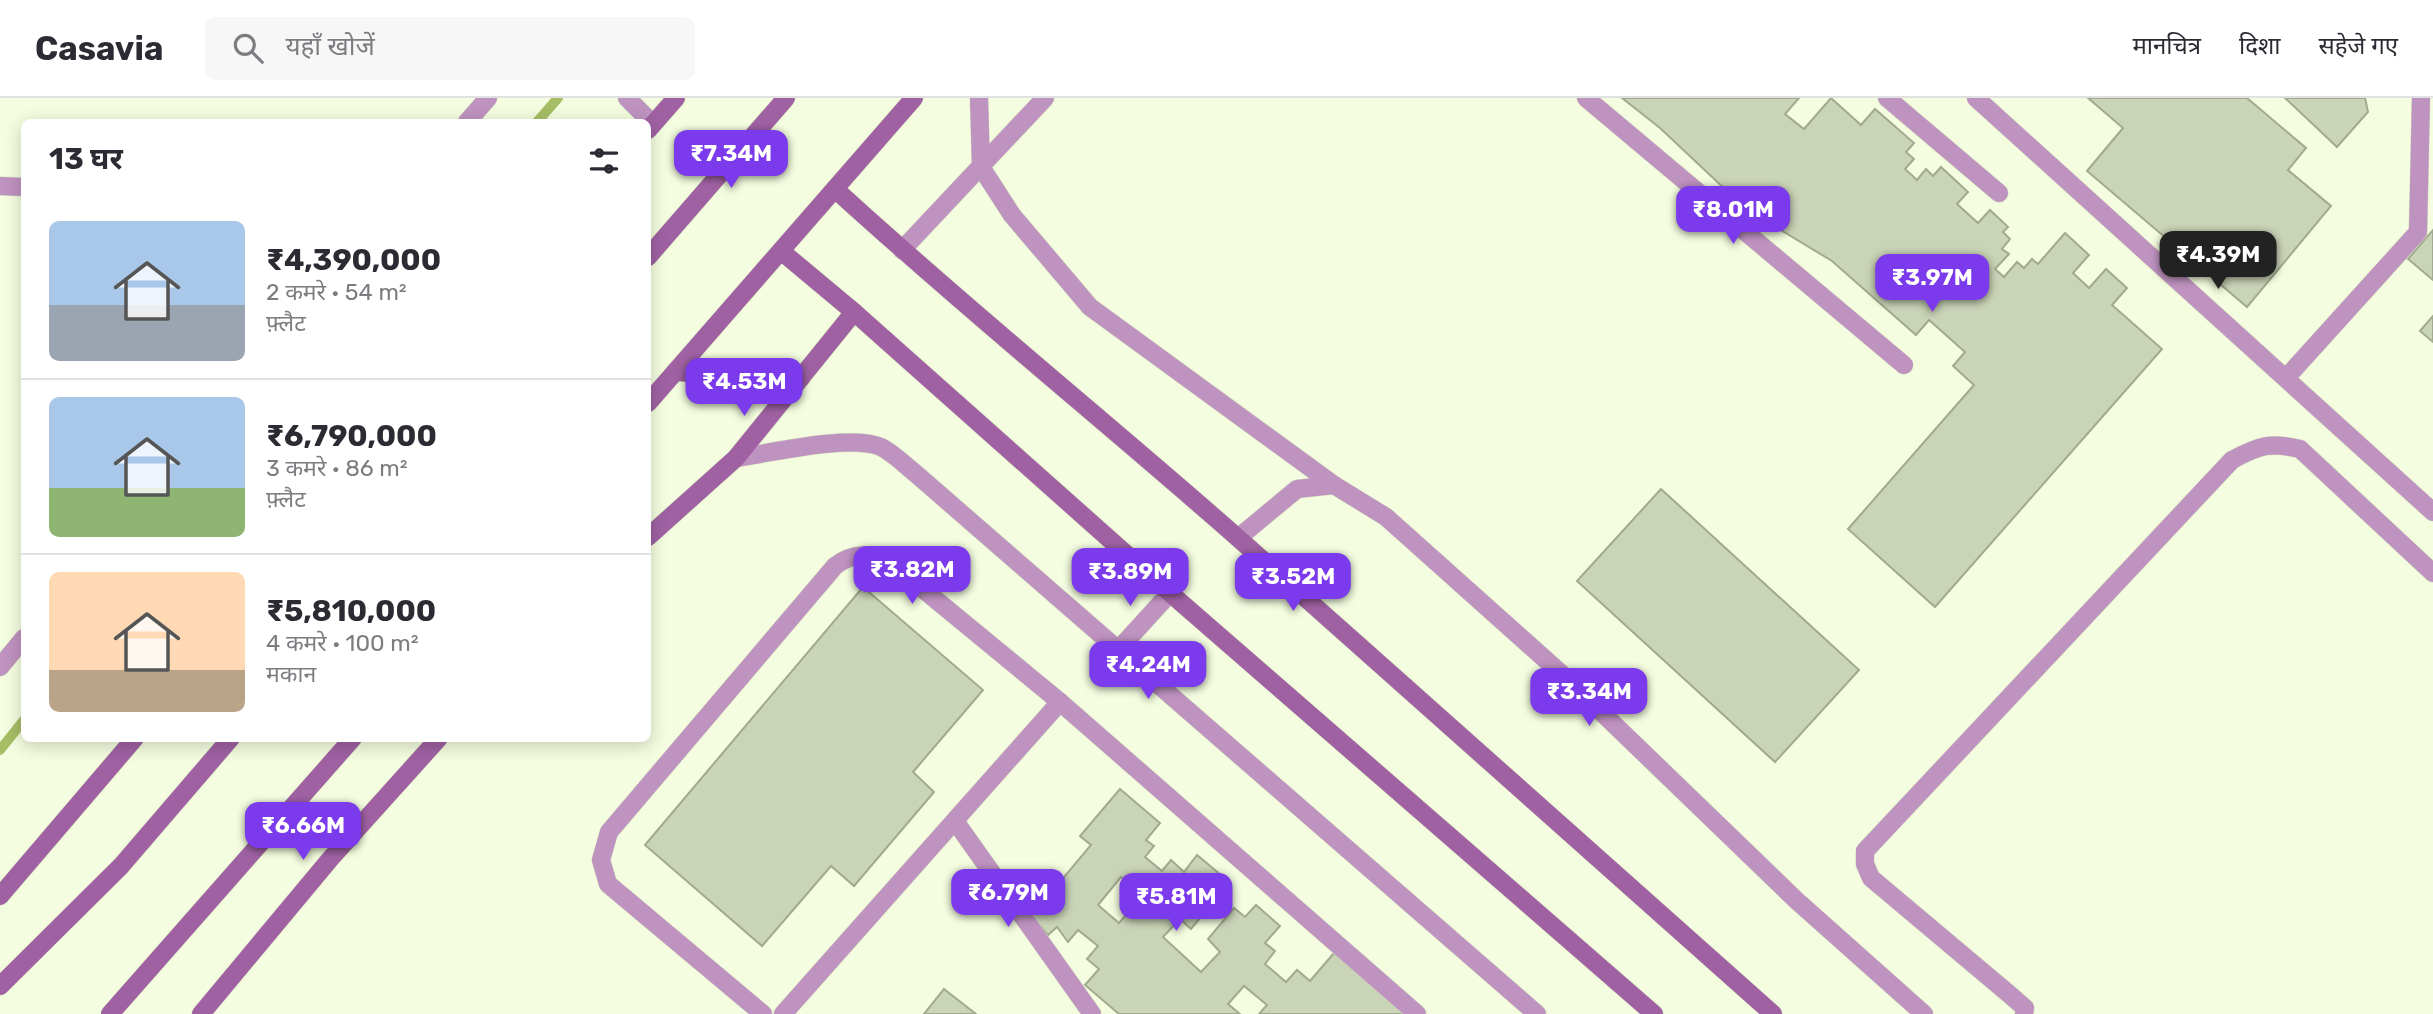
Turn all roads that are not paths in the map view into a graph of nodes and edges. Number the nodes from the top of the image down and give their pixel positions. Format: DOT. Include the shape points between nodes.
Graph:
graph roads {
  1 [pos="488,98"];
  2 [pos="626,98"];
  3 [pos="676,98"];
  4 [pos="786,98"];
  5 [pos="914,98"];
  6 [pos="979,98"];
  7 [pos="1045,98"];
  8 [pos="1586,98"];
  9 [pos="1887,98"];
  10 [pos="1976,98"];
  11 [pos="2421,98"];
  12 [pos="470,119"];
  13 [pos="643,119"];
  14 [pos="651,126"];
  15 [pos="981,167"];
  16 [pos="0,186"];
  17 [pos="21,187"];
  18 [pos="835,189"];
  19 [pos="1999,193"];
  20 [pos="902,250"];
  21 [pos="780,251"];
  22 [pos="651,254"];
  23 [pos="854,312"];
  24 [pos="1904,365"];
  25 [pos="674,372"];
  26 [pos="801,378"];
  27 [pos="2286,378"];
  28 [pos="651,399"];
  29 [pos="736,458"];
  30 [pos="1334,485"];
  31 [pos="2433,512"];
  32 [pos="651,534"];
  33 [pos="1238,538"];
  34 [pos="2433,573"];
  35 [pos="1170,593"];
  36 [pos="21,642"];
  37 [pos="1118,650"];
  38 [pos="0,667"];
  39 [pos="1060,702"];
  40 [pos="132,742"];
  41 [pos="228,742"];
  42 [pos="349,742"];
  43 [pos="435,742"];
  44 [pos="955,821"];
  45 [pos="0,896"];
  46 [pos="0,986"];
  47 [pos="110,1014"];
  48 [pos="201,1014"];
  49 [pos="763,1014"];
  50 [pos="783,1014"];
  51 [pos="1092,1014"];
  52 [pos="1417,1014"];
  53 [pos="1537,1014"];
  54 [pos="1654,1014"];
  55 [pos="1773,1014"];
  56 [pos="1924,1014"];
  57 [pos="2024,1014"];
  1 -- 12 [label="street"];
  2 -- 13 [label="street"];
  3 -- 14 [label="street"];
  4 -- 22 [label="street"];
  5 -- 18 [label="street"];
  6 -- 15 [label="street"];
  7 -- 15 [label="street"];
  8 -- 24 [label="street"];
  9 -- 19 [label="street"];
  10 -- 27 [label="street"];
  11 -- 27 [label="street" via="2418,232"];
  15 -- 20 [label="street"];
  15 -- 30 [label="street" via="1012,215 1090,307"];
  16 -- 17 [label="street"];
  18 -- 20 [label="street"];
  18 -- 21 [label="street"];
  20 -- 33 [label="street"];
  21 -- 23 [label="street"];
  21 -- 25 [label="street"];
  23 -- 26 [label="street"];
  23 -- 35 [label="street"];
  25 -- 26 [label="street"];
  25 -- 28 [label="street"];
  26 -- 29 [label="street"];
  27 -- 31 [label="street"];
  29 -- 32 [label="street"];
  29 -- 37 [label="street" via="842,443 882,448"];
  30 -- 33 [label="street" via="1297,489"];
  30 -- 56 [label="street" via="1386,517"];
  33 -- 55 [label="street"];
  34 -- 57 [label="street" via="2300,449 2276,443 2249,451 2232,460 1865,851 1871,878 2025,1008"];
  35 -- 37 [label="street"];
  35 -- 54 [label="street"];
  36 -- 38 [label="street"];
  37 -- 53 [label="street"];
  39 -- 44 [label="street"];
  39 -- 49 [label="street" via="890,562 862,555 835,566 609,832 601,860 608,884"];
  39 -- 52 [label="street"];
  40 -- 45 [label="street"];
  41 -- 46 [label="street" via="121,866"];
  42 -- 47 [label="street"];
  43 -- 48 [label="street"];
  44 -- 50 [label="street"];
  44 -- 51 [label="street"];
}
